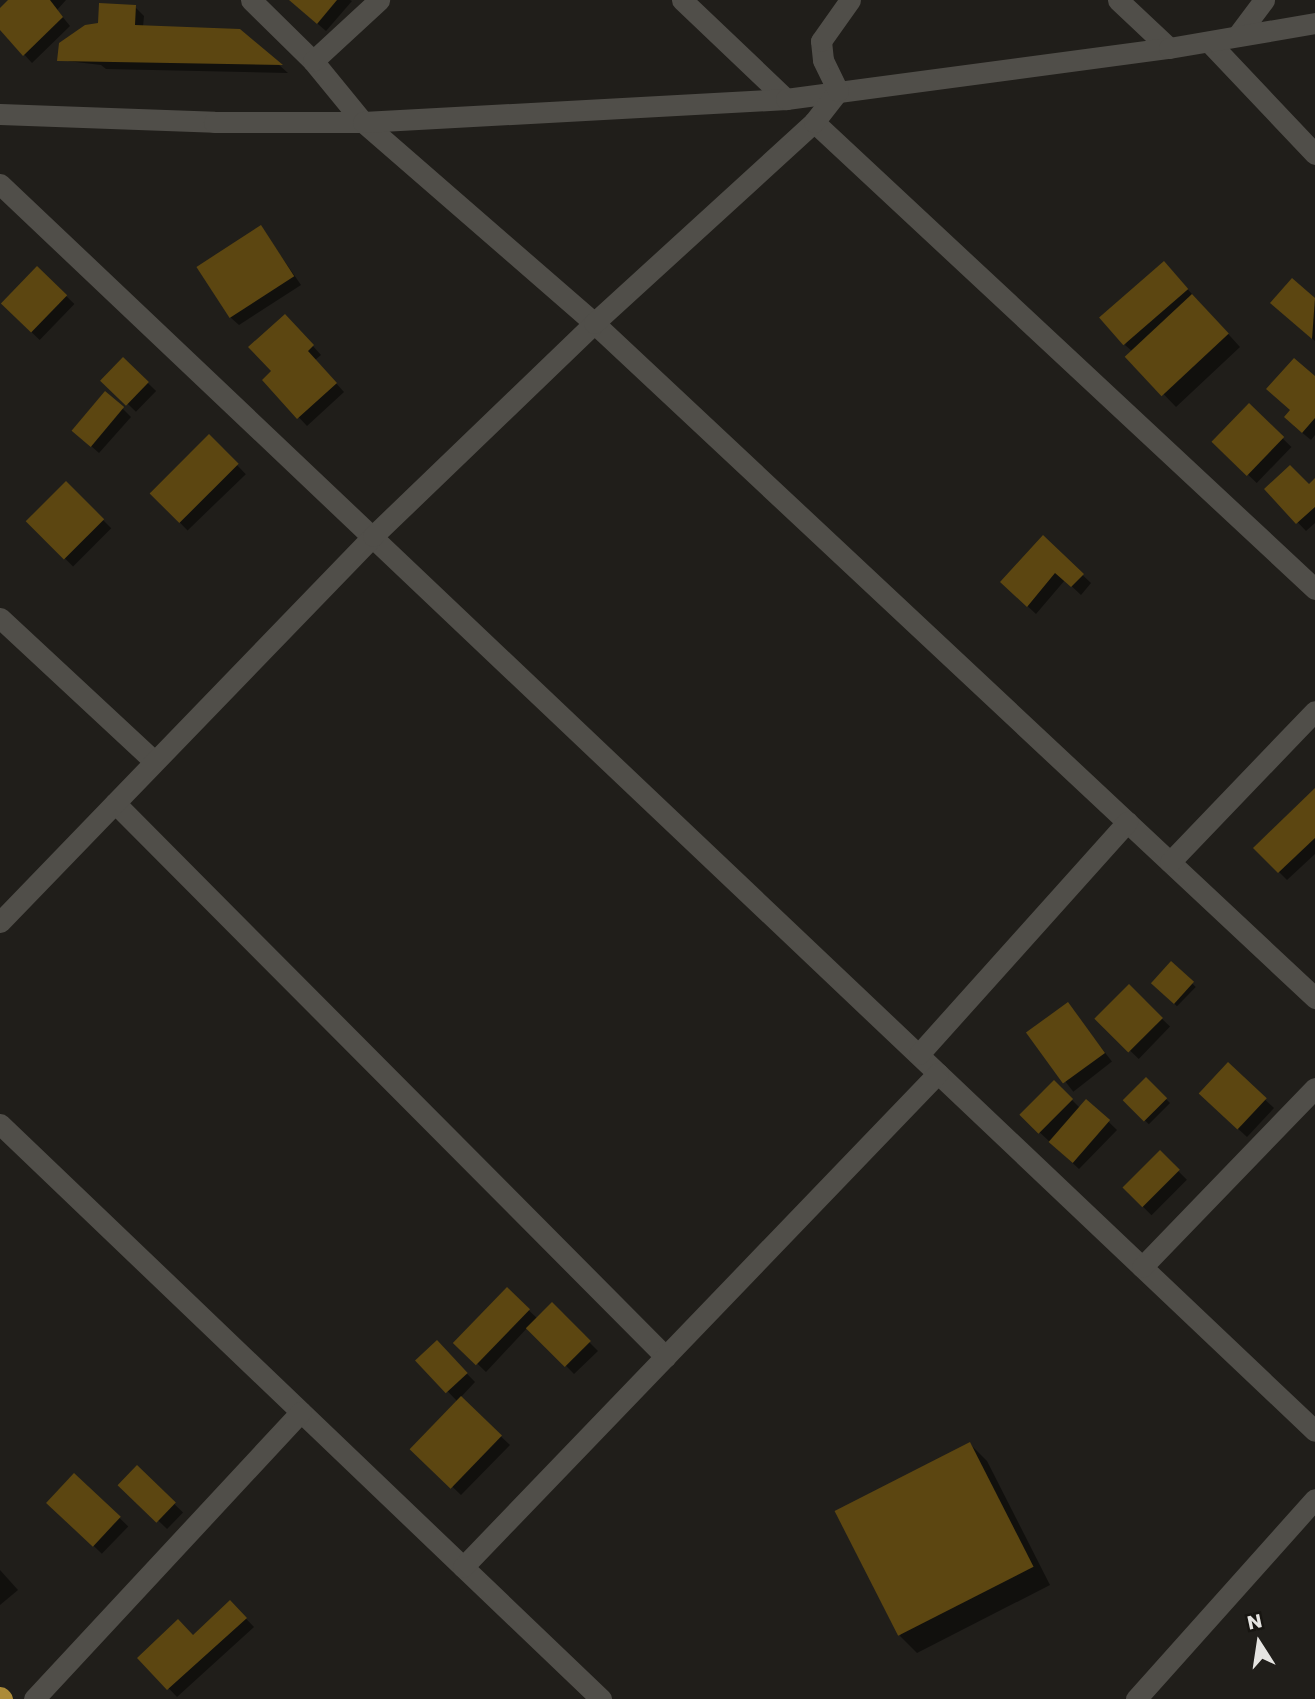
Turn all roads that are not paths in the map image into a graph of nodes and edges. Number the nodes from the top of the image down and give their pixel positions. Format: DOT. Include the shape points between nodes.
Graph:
graph roads {
  1 [pos="251,0"];
  2 [pos="379,0"];
  3 [pos="682,0"];
  4 [pos="850,0"];
  5 [pos="1118,0"];
  6 [pos="1264,0"];
  7 [pos="1315,23"];
  8 [pos="1237,36"];
  9 [pos="1209,42"];
  10 [pos="1169,48"];
  11 [pos="313,61"];
  12 [pos="838,91"];
  13 [pos="786,99"];
  14 [pos="0,114"];
  15 [pos="363,122"];
  16 [pos="814,122"];
  17 [pos="1315,154"];
  18 [pos="0,184"];
  19 [pos="594,323"];
  20 [pos="373,536"];
  21 [pos="1315,589"];
  22 [pos="0,618"];
  23 [pos="1315,711"];
  24 [pos="154,761"];
  25 [pos="115,803"];
  26 [pos="1127,822"];
  27 [pos="1170,862"];
  28 [pos="0,922"];
  29 [pos="1315,998"];
  30 [pos="919,1054"];
  31 [pos="938,1073"];
  32 [pos="1315,1088"];
  33 [pos="0,1124"];
  34 [pos="1142,1266"];
  35 [pos="666,1357"];
  36 [pos="301,1412"];
  37 [pos="1315,1431"];
  38 [pos="1315,1499"];
  39 [pos="463,1567"];
  40 [pos="34,1699"];
  41 [pos="601,1699"];
  42 [pos="1136,1699"];
  1 -- 11 [label="street"];
  2 -- 11 [label="street"];
  3 -- 13 [label="street"];
  4 -- 12 [label="street" via="821,41 823,60"];
  5 -- 10 [label="street"];
  6 -- 8 [label="street"];
  7 -- 8 [label="street"];
  8 -- 9 [label="street"];
  9 -- 10 [label="street"];
  9 -- 17 [label="street"];
  10 -- 12 [label="street"];
  11 -- 15 [label="street"];
  12 -- 13 [label="street"];
  12 -- 16 [label="street"];
  13 -- 15 [label="street"];
  14 -- 15 [label="street"];
  15 -- 19 [label="street"];
  16 -- 19 [label="street"];
  16 -- 21 [label="street"];
  18 -- 20 [label="street"];
  19 -- 20 [label="street"];
  19 -- 26 [label="street"];
  20 -- 24 [label="street"];
  20 -- 30 [label="street"];
  22 -- 24 [label="street"];
  23 -- 27 [label="street"];
  24 -- 25 [label="street"];
  25 -- 28 [label="street"];
  25 -- 35 [label="street"];
  26 -- 27 [label="street"];
  26 -- 30 [label="street"];
  27 -- 29 [label="street"];
  30 -- 31 [label="street"];
  31 -- 34 [label="street"];
  31 -- 35 [label="street"];
  32 -- 34 [label="street"];
  33 -- 36 [label="street"];
  34 -- 37 [label="street"];
  35 -- 39 [label="street"];
  36 -- 39 [label="street"];
  36 -- 40 [label="street"];
  38 -- 42 [label="street"];
  39 -- 41 [label="street"];
}
